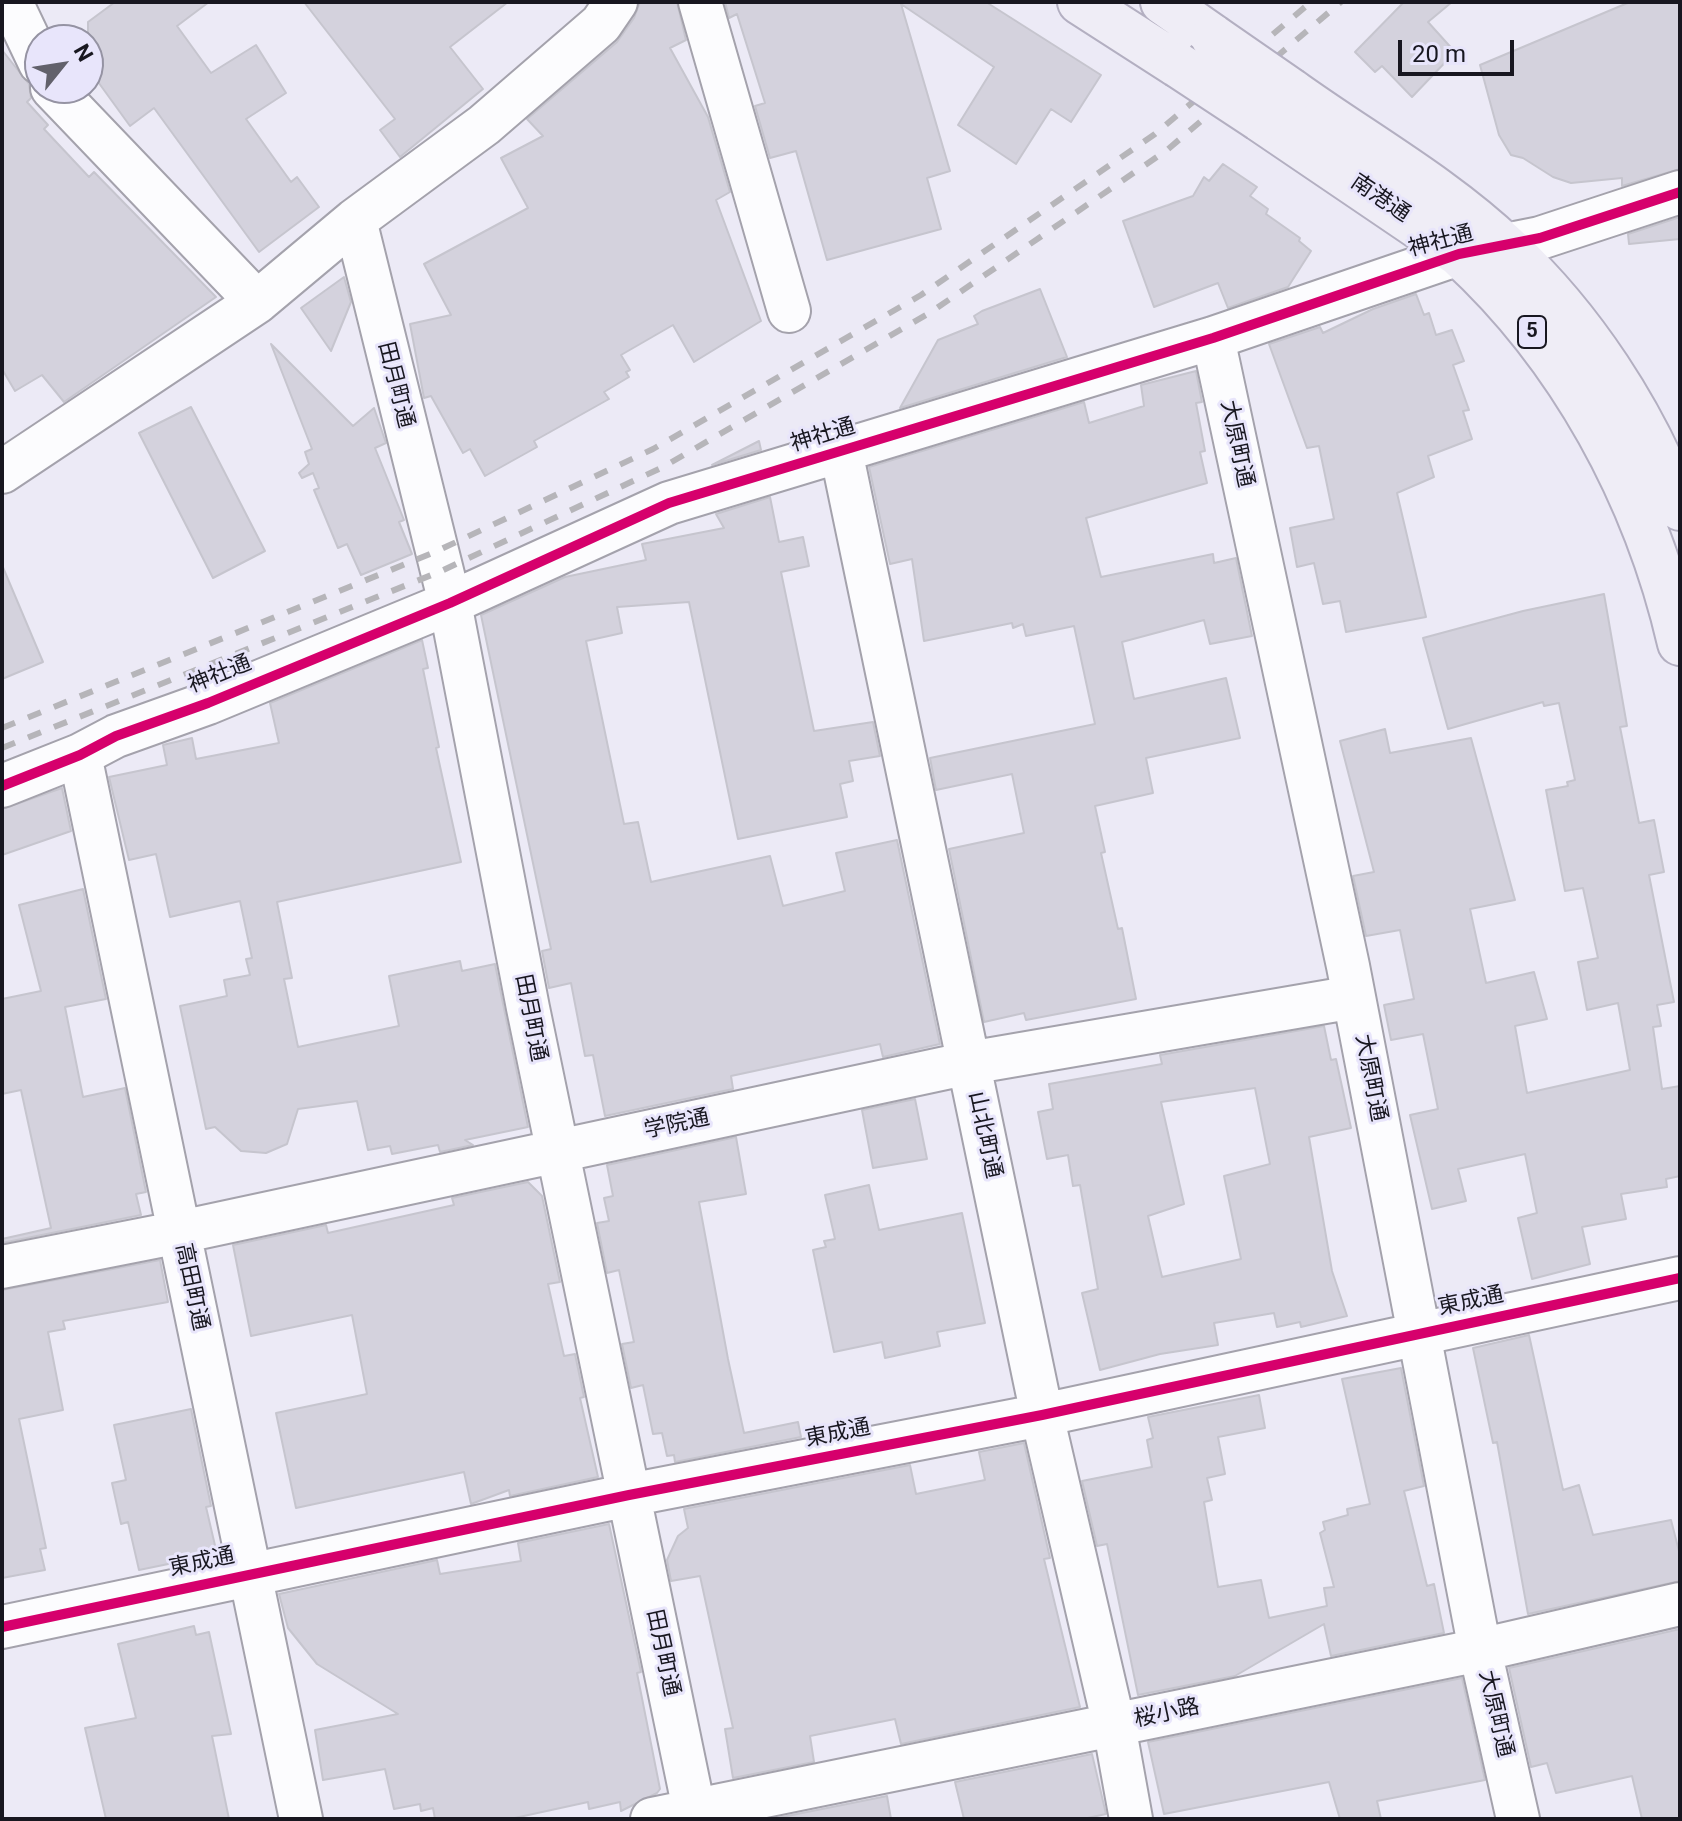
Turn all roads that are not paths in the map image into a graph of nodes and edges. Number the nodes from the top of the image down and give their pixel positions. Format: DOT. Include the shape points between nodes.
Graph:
graph roads {
  1 [pos="11,2"];
  2 [pos="616,2"];
  3 [pos="700,2"];
  4 [pos="1080,2"];
  5 [pos="1163,2"];
  6 [pos="24,29"];
  7 [pos="67,104"];
  8 [pos="1276,105"];
  9 [pos="1680,192"];
  10 [pos="355,220"];
  11 [pos="1506,247"];
  12 [pos="1459,254"];
  13 [pos="257,302"];
  14 [pos="789,311"];
  15 [pos="1213,338"];
  16 [pos="841,451"];
  17 [pos="2,472"];
  18 [pos="1680,508"];
  19 [pos="450,603"];
  20 [pos="1680,643"];
  21 [pos="80,755"];
  22 [pos="2,786"];
  23 [pos="1354,997"];
  24 [pos="969,1063"];
  25 [pos="557,1151"];
  26 [pos="180,1232"];
  27 [pos="2,1267"];
  28 [pos="1680,1278"];
  29 [pos="1419,1334"];
  30 [pos="1042,1415"];
  31 [pos="629,1495"];
  32 [pos="250,1573"];
  33 [pos="1680,1604"];
  34 [pos="2,1627"];
  35 [pos="1480,1650"];
  36 [pos="1114,1725"];
  37 [pos="695,1815"];
  38 [pos="301,1819"];
  39 [pos="652,1819"];
  40 [pos="1131,1819"];
  41 [pos="1518,1819"];
  1 -- 6 [label="street"];
  2 -- 10 [label="street" via="601,24 484,125"];
  3 -- 14 [label="street"];
  4 -- 8 [label="main road, 南港通 / 5, bridge" via="1178,65"];
  5 -- 8 [label="main road, 南港通 / 5, bridge" via="1213,37"];
  7 -- 13 [label="street"];
  8 -- 11 [label="main road, 南港通 / 5" via="1425,184"];
  8 -- 12 [label="main road, 南港通 / 5"];
  9 -- 11 [label="street, 神社通"];
  10 -- 13 [label="street"];
  10 -- 19 [label="street, 田月町通"];
  11 -- 12 [label="street, 神社通"];
  11 -- 18 [label="main road, 南港通 / 5" via="1567,312 1608,370 1644,429"];
  12 -- 15 [label="street, 神社通"];
  12 -- 20 [label="main road, 南港通 / 5" via="1548,351 1603,437 1670,598"];
  13 -- 17 [label="street"];
  15 -- 16 [label="street, 神社通"];
  15 -- 23 [label="street, 大原町通"];
  16 -- 19 [label="street, 神社通" via="669,503"];
  16 -- 24 [label="street, 山北町通"];
  19 -- 21 [label="street, 神社通"];
  19 -- 25 [label="street, 田月町通"];
  21 -- 22 [label="street, 神社通"];
  21 -- 26 [label="street, 高田町通"];
  23 -- 24 [label="street, 学院通"];
  23 -- 29 [label="street, 大原町通"];
  24 -- 25 [label="street, 学院通"];
  24 -- 30 [label="street, 山北町通"];
  25 -- 26 [label="street, 学院通"];
  25 -- 31 [label="street, 田月町通"];
  26 -- 27 [label="street, 学院通"];
  26 -- 32 [label="street, 高田町通"];
  28 -- 29 [label="street, 東成通"];
  29 -- 30 [label="street, 東成通"];
  29 -- 35 [label="street, 大原町通"];
  30 -- 31 [label="street, 東成通"];
  30 -- 36 [label="street, 山北町通"];
  31 -- 32 [label="street, 東成通"];
  31 -- 37 [label="street, 田月町通"];
  32 -- 34 [label="street, 東成通"];
  32 -- 38 [label="street, 高田町通"];
  33 -- 35 [label="street, 桜小路"];
  35 -- 36 [label="street, 桜小路"];
  35 -- 41 [label="street, 大原町通"];
  36 -- 37 [label="street, 桜小路"];
  36 -- 40 [label="street, 山北町通"];
  37 -- 39 [label="street, 桜小路"];
}
